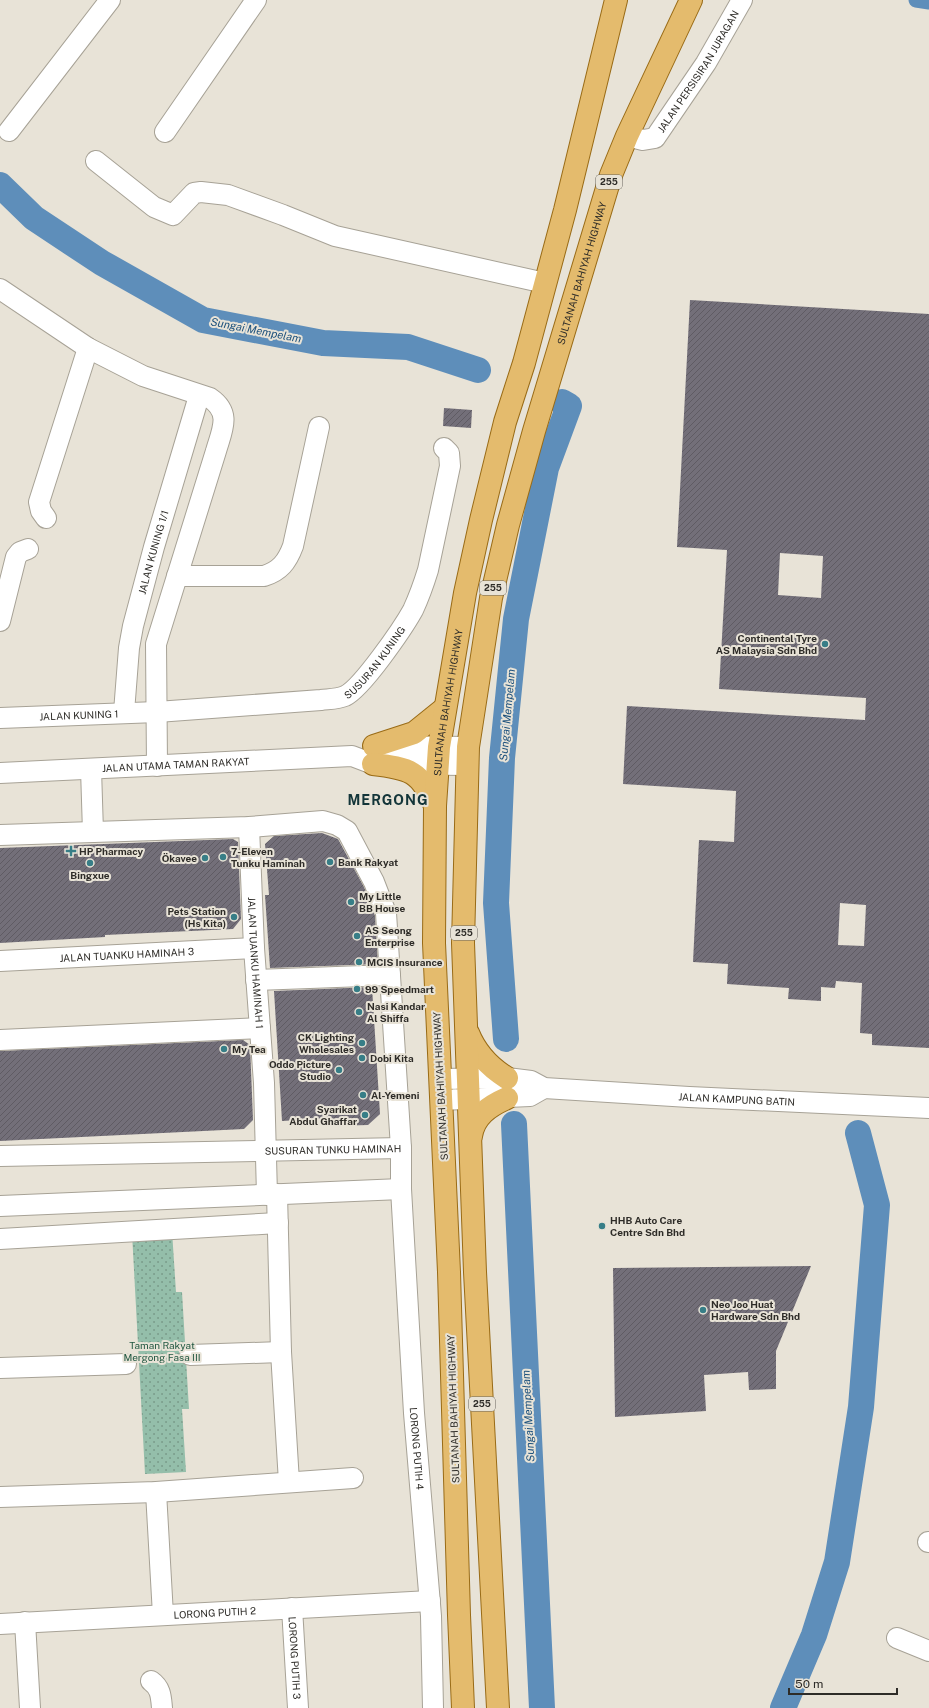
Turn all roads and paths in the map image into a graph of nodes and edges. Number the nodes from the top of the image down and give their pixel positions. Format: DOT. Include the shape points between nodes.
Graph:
graph roads {
  1 [pos="110,0"];
  2 [pos="256,0"];
  3 [pos="616,0"];
  4 [pos="691,0"];
  5 [pos="742,0"];
  6 [pos="9,131"];
  7 [pos="166,132"];
  8 [pos="627,136"];
  9 [pos="96,161"];
  10 [pos="545,283"];
  11 [pos="0,289"];
  12 [pos="88,348"];
  13 [pos="199,396"];
  14 [pos="319,427"];
  15 [pos="444,448"];
  16 [pos="46,518"];
  17 [pos="22,553"];
  18 [pos="177,576"];
  19 [pos="0,621"];
  20 [pos="445,708"];
  21 [pos="124,712"];
  22 [pos="157,712"];
  23 [pos="0,718"];
  24 [pos="374,755"];
  25 [pos="439,756"];
  26 [pos="467,756"];
  27 [pos="157,766"];
  28 [pos="91,769"];
  29 [pos="0,773"];
  30 [pos="435,806"];
  31 [pos="249,827"];
  32 [pos="93,832"];
  33 [pos="0,835"];
  34 [pos="254,948"];
  35 [pos="0,962"];
  36 [pos="390,975"];
  37 [pos="256,980"];
  38 [pos="260,1028"];
  39 [pos="467,1028"];
  40 [pos="0,1040"];
  41 [pos="469,1078"];
  42 [pos="440,1079"];
  43 [pos="507,1088"];
  44 [pos="441,1100"];
  45 [pos="469,1100"];
  46 [pos="929,1108"];
  47 [pos="471,1142"];
  48 [pos="401,1148"];
  49 [pos="266,1151"];
  50 [pos="0,1156"];
  51 [pos="401,1189"];
  52 [pos="272,1194"];
  53 [pos="0,1206"];
  54 [pos="278,1223"];
  55 [pos="0,1238"];
  56 [pos="281,1352"];
  57 [pos="190,1355"];
  58 [pos="126,1364"];
  59 [pos="0,1368"];
  60 [pos="353,1478"];
  61 [pos="289,1482"];
  62 [pos="156,1492"];
  63 [pos="0,1497"];
  64 [pos="430,1601"];
  65 [pos="292,1608"];
  66 [pos="163,1615"];
  67 [pos="25,1622"];
  68 [pos="0,1624"];
  69 [pos="896,1638"];
  70 [pos="929,1651"];
  71 [pos="151,1681"];
  72 [pos="30,1708"];
  73 [pos="162,1708"];
  74 [pos="298,1708"];
  75 [pos="433,1708"];
  76 [pos="463,1708"];
  77 [pos="498,1708"];
  1 -- 6 [label="street"];
  2 -- 7 [label="street"];
  3 -- 10 [label="main road, 255"];
  4 -- 8 [label="main road, SULTANAH BAHIYAH HIGHWAY / 255"];
  5 -- 8 [label="street, JALAN PERSISIRAN JURAGAN" via="706,63 655,138 643,140"];
  8 -- 26 [label="main road, SULTANAH BAHIYAH HIGHWAY / 255" via="611,175 508,525 491,598"];
  9 -- 10 [label="street" via="154,207 174,216 194,193 228,195 335,236"];
  10 -- 20 [label="main road, SULTANAH BAHIYAH HIGHWAY / 255" via="505,422 465,593"];
  11 -- 12 [label="street"];
  12 -- 13 [label="street" via="144,376"];
  12 -- 16 [label="street" via="40,502 41,511"];
  13 -- 18 [label="street" via="215,401 224,419"];
  13 -- 21 [label="street, JALAN KUNING 1/1" via="133,626"];
  14 -- 18 [label="street" via="293,546 282,566 274,573 264,576"];
  15 -- 22 [label="street, SUSURAN KUNING" via="449,453 450,466 424,584 405,622 355,690 333,699"];
  17 -- 19 [label="street"];
  18 -- 22 [label="street" via="156,644"];
  20 -- 24 [label="main road" via="414,733"];
  20 -- 25 [label="main road, SULTANAH BAHIYAH HIGHWAY / 255"];
  21 -- 22 [label="street, JALAN KUNING 1"];
  21 -- 23 [label="street, JALAN KUNING 1"];
  22 -- 27 [label="street"];
  24 -- 25 [label="street, JALAN UTAMA TAMAN RAKYAT"];
  24 -- 27 [label="street, JALAN UTAMA TAMAN RAKYAT"];
  24 -- 30 [label="main road" via="406,769 419,778 429,791"];
  25 -- 26 [label="street, JALAN UTAMA TAMAN RAKYAT"];
  25 -- 30 [label="main road, SULTANAH BAHIYAH HIGHWAY / 255"];
  26 -- 39 [label="main road, 255" via="463,943"];
  27 -- 28 [label="street, JALAN UTAMA TAMAN RAKYAT"];
  28 -- 29 [label="street, JALAN UTAMA TAMAN RAKYAT"];
  28 -- 32 [label="street"];
  30 -- 42 [label="main road, SULTANAH BAHIYAH HIGHWAY / 255" via="434,943"];
  31 -- 32 [label="street"];
  31 -- 34 [label="street, JALAN TUANKU HAMINAH 1"];
  31 -- 36 [label="street, SUSURAN TUNKU HAMINAH" via="323,821 347,831 386,913"];
  32 -- 33 [label="street"];
  34 -- 35 [label="street, JALAN TUANKU HAMINAH 3"];
  34 -- 37 [label="street, JALAN TUANKU HAMINAH 1"];
  36 -- 37 [label="street"];
  36 -- 48 [label="street, SUSURAN TUNKU HAMINAH"];
  37 -- 38 [label="street, JALAN TUANKU HAMINAH 1"];
  38 -- 40 [label="street"];
  38 -- 49 [label="street, JALAN TUANKU HAMINAH 1"];
  39 -- 41 [label="main road, 255"];
  39 -- 43 [label="main road" via="476,1050 498,1073"];
  41 -- 42 [label="street, JALAN KAMPUNG BATIN"];
  41 -- 43 [label="street, JALAN KAMPUNG BATIN"];
  41 -- 45 [label="main road, 255"];
  42 -- 44 [label="main road, SULTANAH BAHIYAH HIGHWAY / 255"];
  43 -- 45 [label="street, JALAN KAMPUNG BATIN"];
  43 -- 46 [label="street, JALAN KAMPUNG BATIN" via="530,1096 544,1088"];
  43 -- 47 [label="main road" via="482,1113 474,1126"];
  44 -- 45 [label="street, JALAN KAMPUNG BATIN"];
  44 -- 76 [label="main road, SULTANAH BAHIYAH HIGHWAY / 255" via="450,1280"];
  45 -- 47 [label="main road, 255"];
  47 -- 77 [label="main road, 255" via="475,1272"];
  48 -- 49 [label="street, SUSURAN TUNKU HAMINAH"];
  48 -- 51 [label="street, LORONG PUTIH 4"];
  49 -- 50 [label="street, SUSURAN TUNKU HAMINAH"];
  49 -- 52 [label="street, JALAN TUANKU HAMINAH 1"];
  51 -- 52 [label="street"];
  51 -- 64 [label="street, LORONG PUTIH 4" via="414,1413"];
  52 -- 53 [label="street"];
  52 -- 54 [label="street, JALAN TUANKU HAMINAH 1"];
  54 -- 55 [label="street"];
  54 -- 56 [label="street, JALAN TUANKU HAMINAH 1"];
  56 -- 57 [label="street"];
  56 -- 61 [label="street, JALAN TUANKU HAMINAH 1"];
  58 -- 59 [label="street"];
  60 -- 61 [label="street"];
  61 -- 62 [label="street"];
  62 -- 63 [label="street"];
  62 -- 66 [label="street"];
  64 -- 65 [label="street, LORONG PUTIH 2"];
  64 -- 75 [label="street, LORONG PUTIH 4"];
  65 -- 66 [label="street, LORONG PUTIH 2"];
  65 -- 74 [label="street, LORONG PUTIH 3"];
  66 -- 67 [label="street, LORONG PUTIH 2"];
  67 -- 68 [label="street, LORONG PUTIH 2"];
  67 -- 72 [label="street"];
  69 -- 70 [label="street"];
  71 -- 73 [label="street" via="157,1685 160,1692"];
}
